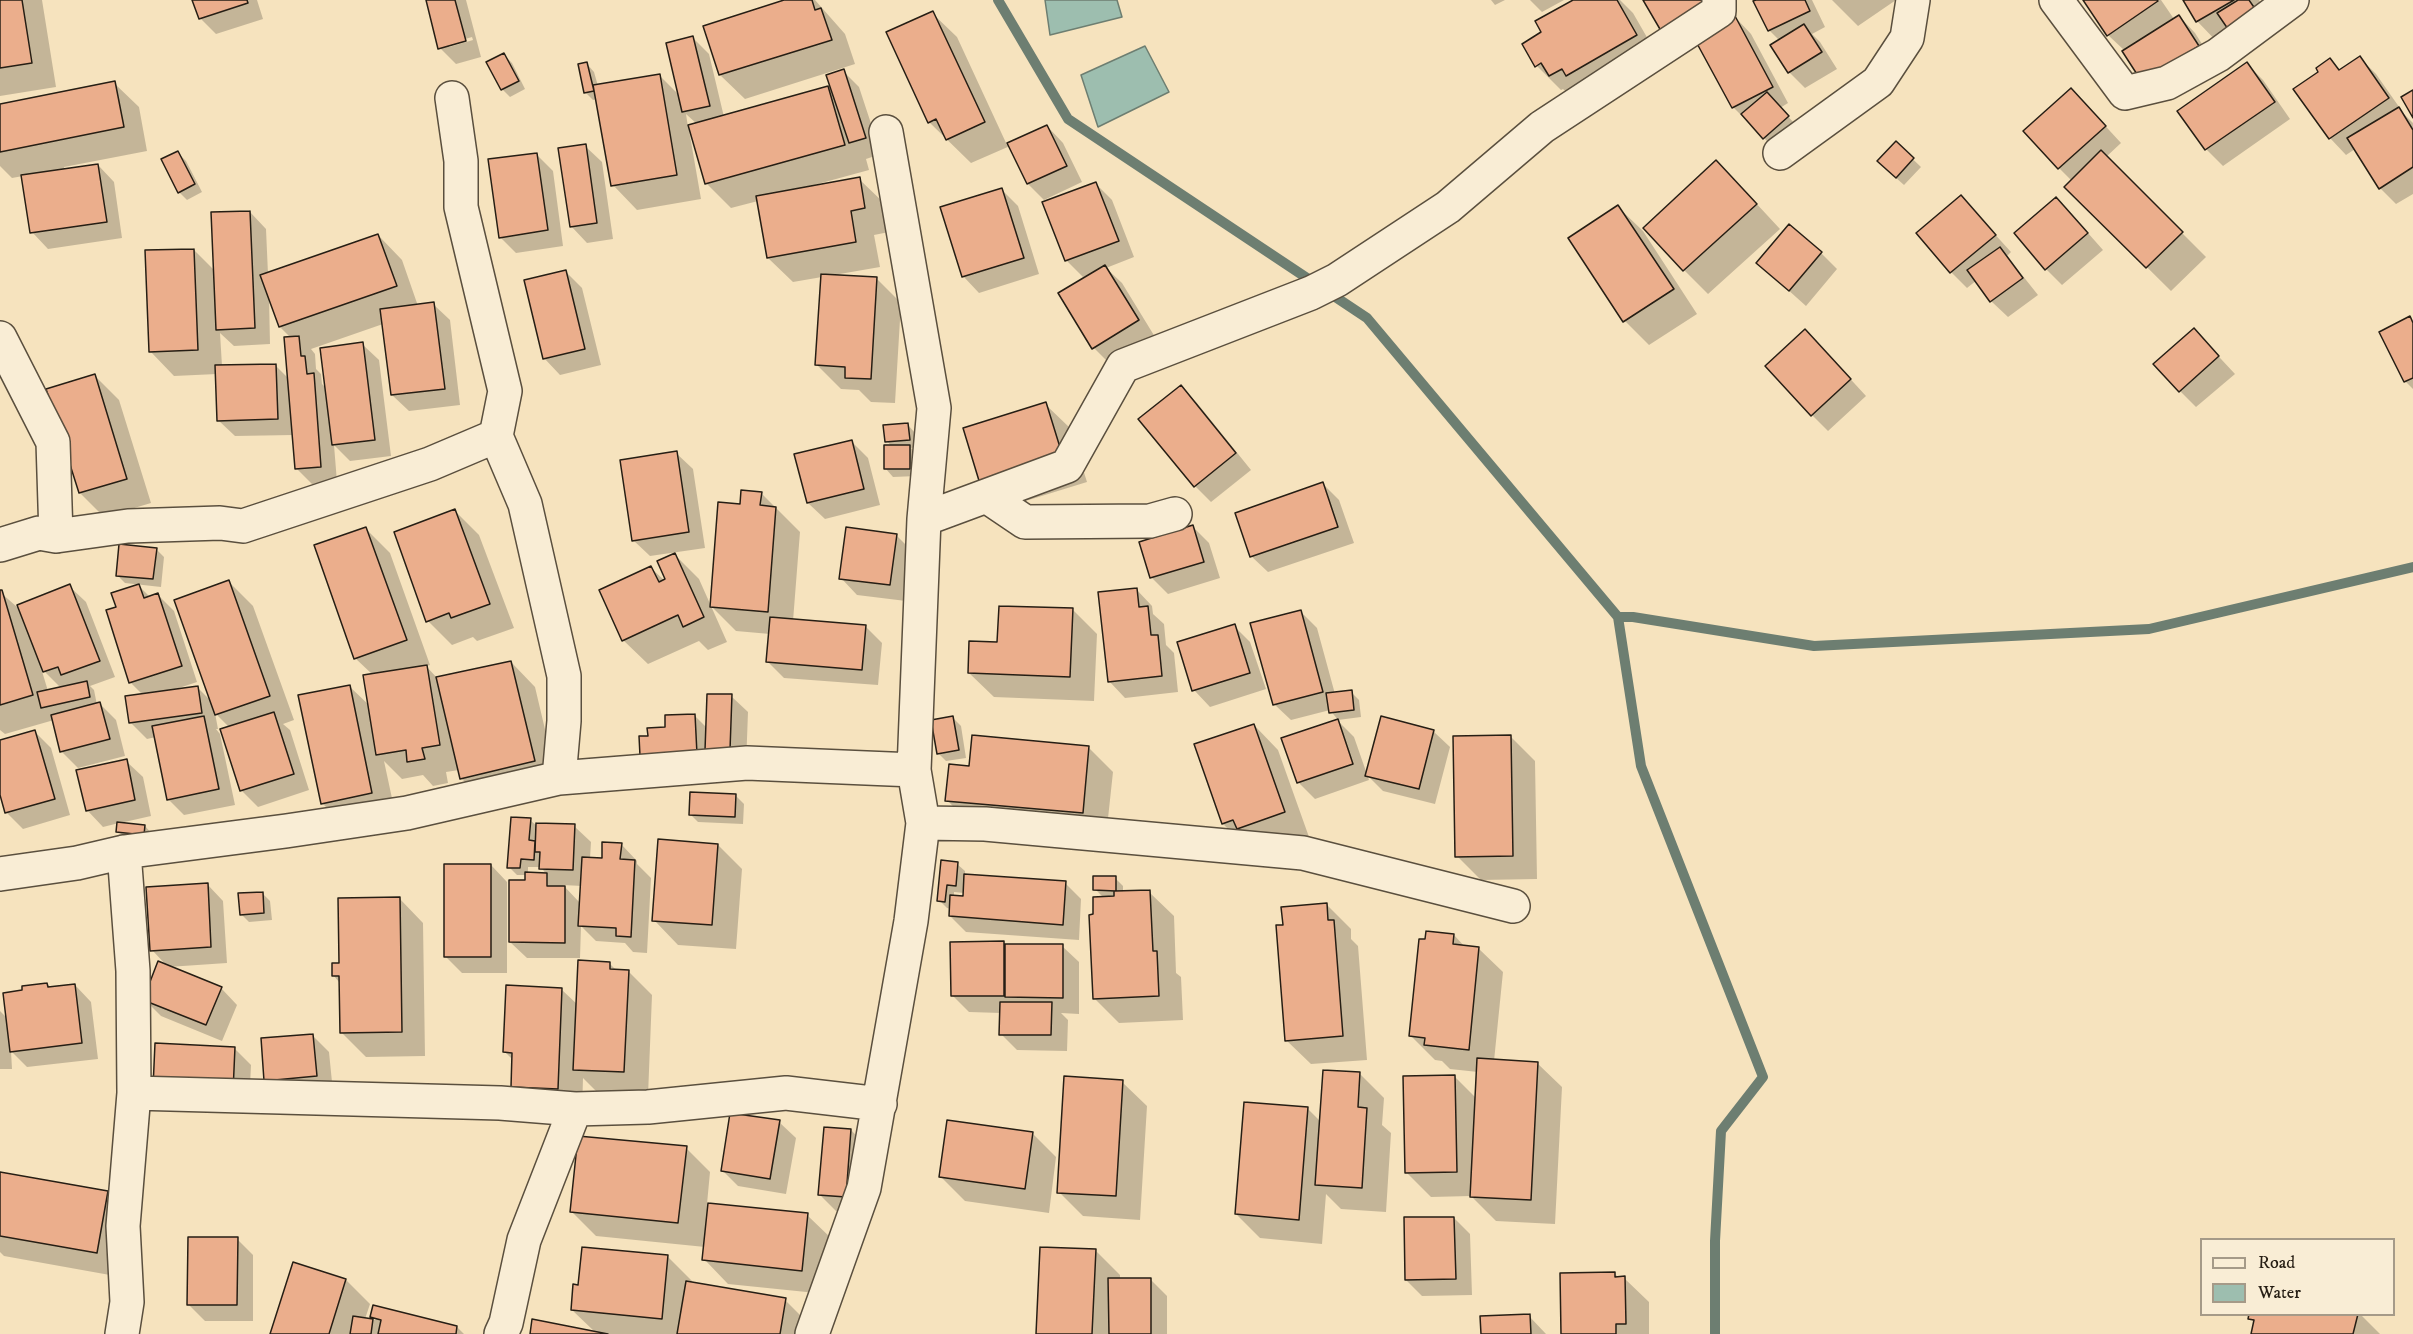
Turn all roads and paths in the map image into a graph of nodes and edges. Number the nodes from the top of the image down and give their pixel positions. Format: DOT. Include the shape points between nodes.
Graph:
graph roads {
  1 [pos="1719,0"];
  2 [pos="1913,0"];
  3 [pos="2056,0"];
  4 [pos="2292,0"];
  5 [pos="452,98"];
  6 [pos="886,132"];
  7 [pos="1780,153"];
  8 [pos="0,338"];
  9 [pos="496,436"];
  10 [pos="988,497"];
  11 [pos="1175,514"];
  12 [pos="924,519"];
  13 [pos="56,536"];
  14 [pos="0,545"];
  15 [pos="914,770"];
  16 [pos="559,778"];
  17 [pos="923,823"];
  18 [pos="124,852"];
  19 [pos="0,874"];
  20 [pos="1513,906"];
  21 [pos="134,1093"];
  22 [pos="880,1104"];
  23 [pos="575,1109"];
  24 [pos="122,1334"];
  25 [pos="501,1334"];
  26 [pos="812,1334"];
  1 -- 10 [label="street" via="1719,11 1542,127 1448,207 1324,287 1123,366 1067,466"];
  2 -- 7 [label="street" via="1907,38 1878,82"];
  3 -- 4 [label="street" via="2125,93 2167,83 2208,61"];
  5 -- 9 [label="street" via="461,161 461,207 504,391"];
  6 -- 12 [label="street" via="934,408"];
  8 -- 13 [label="street" via="53,442"];
  9 -- 13 [label="street" via="430,464 243,526 128,526"];
  9 -- 16 [label="street" via="525,504 564,676"];
  10 -- 11 [label="street" via="1024,522 1150,521"];
  10 -- 12 [label="street"];
  12 -- 15 [label="street"];
  13 -- 14 [label="street" via="39,533"];
  15 -- 16 [label="street" via="747,763"];
  15 -- 17 [label="street"];
  16 -- 18 [label="street" via="407,813"];
  17 -- 20 [label="street" via="1008,826 1304,853"];
  17 -- 22 [label="street"];
  18 -- 19 [label="street"];
  18 -- 21 [label="street" via="133,971"];
  21 -- 23 [label="street" via="500,1103"];
  21 -- 24 [label="street" via="123,1226 127,1302"];
  22 -- 23 [label="street" via="786,1093 648,1107"];
  22 -- 26 [label="street" via="864,1188"];
  23 -- 25 [label="street" via="524,1240"];
}
